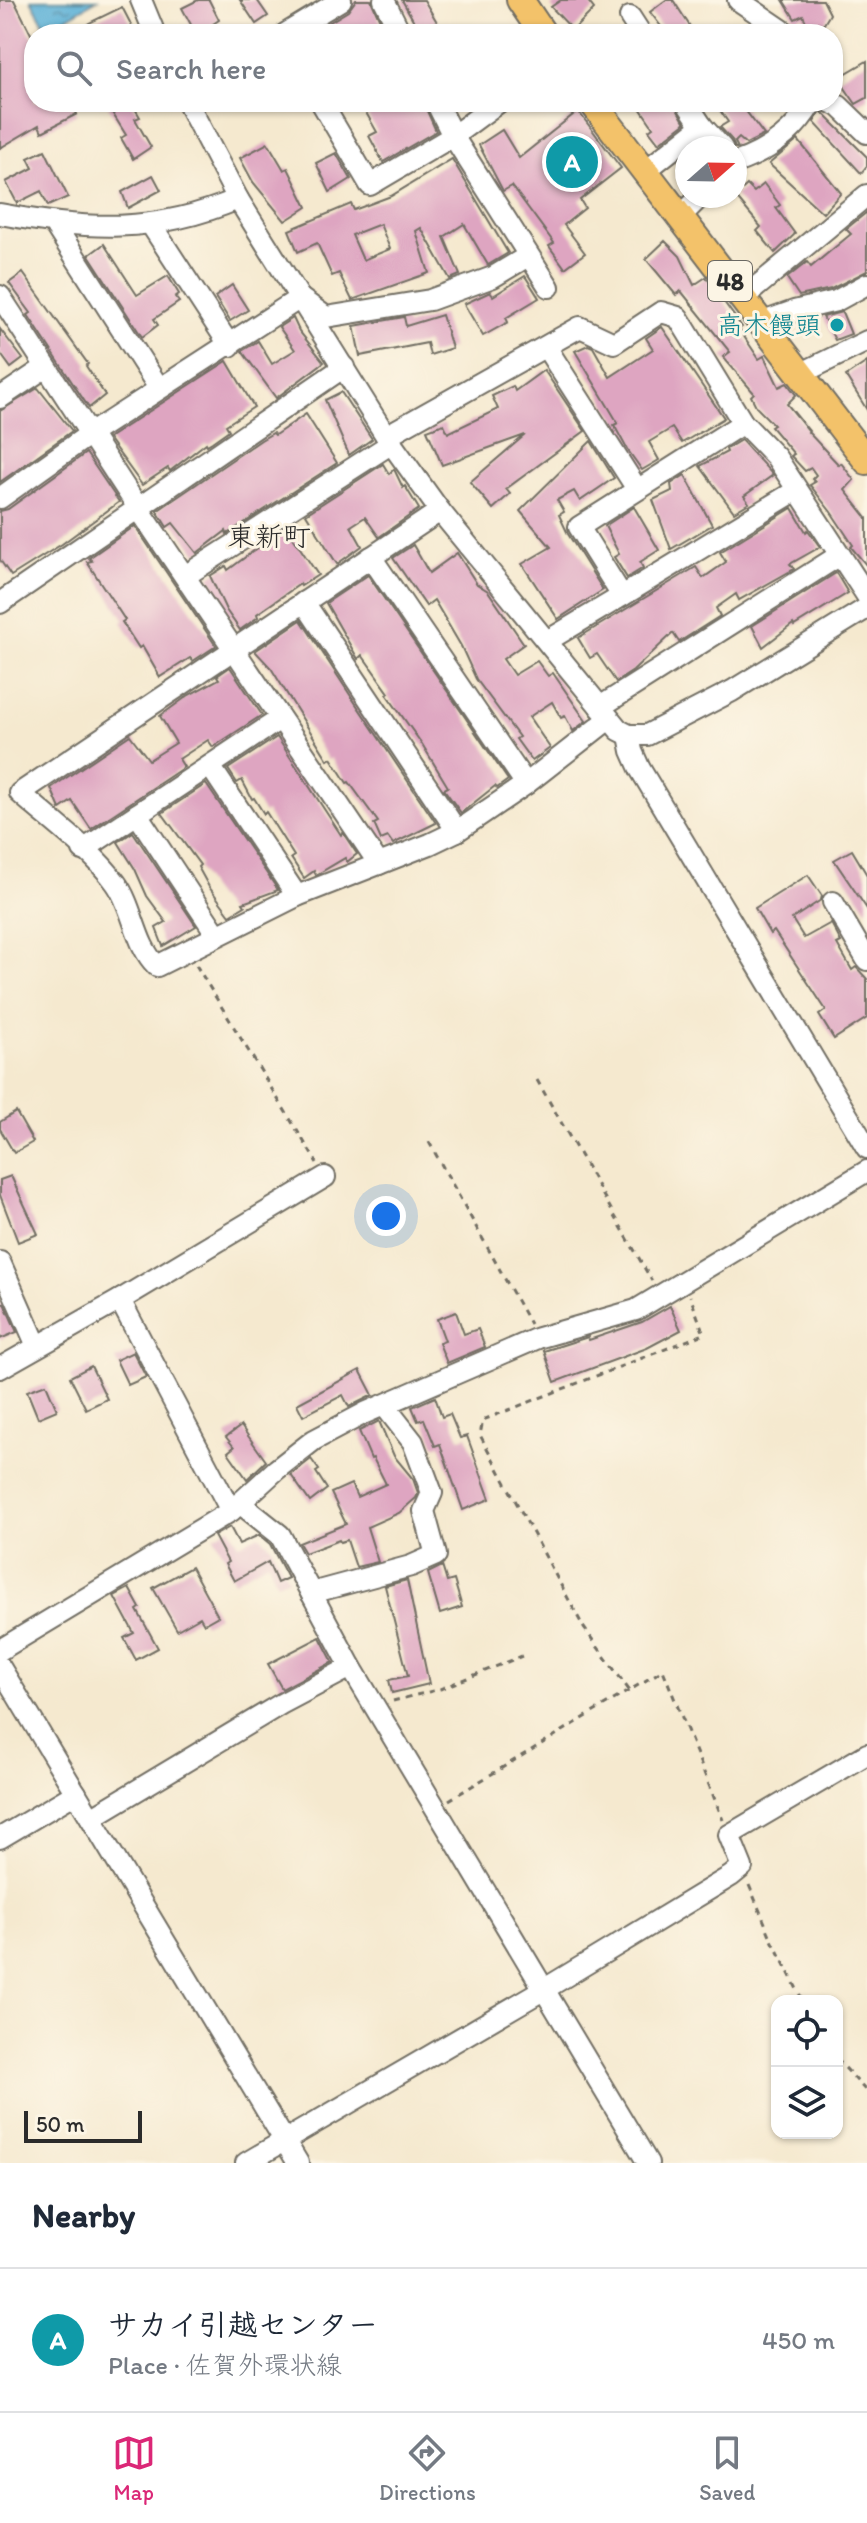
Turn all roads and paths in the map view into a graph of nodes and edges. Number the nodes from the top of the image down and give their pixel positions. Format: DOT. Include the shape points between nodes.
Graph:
graph roads {
  1 [pos="141,0"];
  2 [pos="341,0"];
  3 [pos="384,0"];
  4 [pos="520,0"];
  5 [pos="738,0"];
  6 [pos="151,24"];
  7 [pos="301,24"];
  8 [pos="396,24"];
  9 [pos="536,24"];
  10 [pos="773,24"];
  11 [pos="843,110"];
  12 [pos="192,112"];
  13 [pos="327,112"];
  14 [pos="441,112"];
  15 [pos="485,112"];
  16 [pos="600,112"];
  17 [pos="693,112"];
  18 [pos="807,112"];
  19 [pos="702,126"];
  20 [pos="867,133"];
  21 [pos="453,136"];
  22 [pos="711,136"];
  23 [pos="747,158"];
  24 [pos="645,171"];
  25 [pos="867,195"];
  26 [pos="238,199"];
  27 [pos="689,208"];
  28 [pos="0,214"];
  29 [pos="681,216"];
  30 [pos="150,223"];
  31 [pos="54,224"];
  32 [pos="528,256"];
  33 [pos="867,284"];
  34 [pos="549,287"];
  35 [pos="0,296"];
  36 [pos="300,298"];
  37 [pos="743,298"];
  38 [pos="763,322"];
  39 [pos="867,341"];
  40 [pos="230,346"];
  41 [pos="546,347"];
  42 [pos="46,367"];
  43 [pos="344,367"];
  44 [pos="802,373"];
  45 [pos="159,388"];
  46 [pos="0,398"];
  47 [pos="743,423"];
  48 [pos="90,434"];
  49 [pos="389,440"];
  50 [pos="867,461"];
  51 [pos="637,489"];
  52 [pos="797,490"];
  53 [pos="0,498"];
  54 [pos="139,509"];
  55 [pos="440,511"];
  56 [pos="840,555"];
  57 [pos="371,557"];
  58 [pos="185,576"];
  59 [pos="622,596"];
  60 [pos="867,596"];
  61 [pos="304,602"];
  62 [pos="0,603"];
  63 [pos="867,608"];
  64 [pos="547,641"];
  65 [pos="234,649"];
  66 [pos="605,713"];
  67 [pos="280,719"];
  68 [pos="629,735"];
  69 [pos="210,766"];
  70 [pos="526,784"];
  71 [pos="137,814"];
  72 [pos="457,831"];
  73 [pos="83,850"];
  74 [pos="379,864"];
  75 [pos="297,896"];
  76 [pos="833,902"];
  77 [pos="217,935"];
  78 [pos="867,960"];
  79 [pos="195,965"];
  80 [pos="537,1080"];
  81 [pos="429,1142"];
  82 [pos="867,1148"];
  83 [pos="867,1171"];
  84 [pos="325,1177"];
  85 [pos="0,1262"];
  86 [pos="684,1281"];
  87 [pos="660,1295"];
  88 [pos="120,1300"];
  89 [pos="538,1338"];
  90 [pos="37,1346"];
  91 [pos="0,1368"];
  92 [pos="384,1405"];
  93 [pos="236,1508"];
  94 [pos="311,1593"];
  95 [pos="0,1650"];
  96 [pos="522,1656"];
  97 [pos="0,1667"];
  98 [pos="351,1667"];
  99 [pos="629,1690"];
  100 [pos="374,1705"];
  101 [pos="867,1754"];
  102 [pos="76,1793"];
  103 [pos="435,1808"];
  104 [pos="91,1818"];
  105 [pos="729,1835"];
  106 [pos="0,1838"];
  107 [pos="742,1867"];
  108 [pos="543,1990"];
  109 [pos="800,1995"];
  110 [pos="843,2066"];
  111 [pos="867,2092"];
  112 [pos="284,2140"];
  113 [pos="246,2163"];
  114 [pos="298,2163"];
  115 [pos="648,2163"];
  1 -- 6 [label="street"];
  2 -- 7 [label="street"];
  3 -- 8 [label="street"];
  4 -- 9 [label="main road"];
  5 -- 10 [label="street"];
  11 -- 20 [label="street"];
  12 -- 26 [label="street"];
  13 -- 21 [label="street" via="370,185"];
  14 -- 21 [label="street"];
  15 -- 21 [label="street"];
  16 -- 24 [label="main road, 48"];
  17 -- 19 [label="street"];
  18 -- 23 [label="street" via="775,145"];
  19 -- 22 [label="street"];
  19 -- 24 [label="street"];
  21 -- 32 [label="street"];
  24 -- 29 [label="main road, 48"];
  25 -- 37 [label="street"];
  26 -- 30 [label="street" via="205,213"];
  26 -- 36 [label="street"];
  27 -- 29 [label="street"];
  28 -- 31 [label="street"];
  29 -- 37 [label="main road, 48"];
  30 -- 31 [label="street"];
  30 -- 40 [label="street"];
  31 -- 45 [label="street"];
  32 -- 34 [label="street"];
  32 -- 36 [label="street" via="493,277 430,300 326,317"];
  33 -- 38 [label="street" via="836,301"];
  35 -- 42 [label="street"];
  36 -- 40 [label="street"];
  36 -- 43 [label="street"];
  37 -- 38 [label="main road, 48"];
  38 -- 44 [label="main road, 48"];
  39 -- 44 [label="street"];
  40 -- 45 [label="street"];
  41 -- 47 [label="street" via="580,327 614,343 661,312 678,317"];
  41 -- 49 [label="street"];
  41 -- 51 [label="street"];
  42 -- 46 [label="street"];
  42 -- 48 [label="street"];
  43 -- 49 [label="street"];
  43 -- 54 [label="street"];
  44 -- 50 [label="main road, 48"];
  45 -- 48 [label="street"];
  47 -- 51 [label="street"];
  47 -- 52 [label="street" via="776,457"];
  48 -- 53 [label="street"];
  48 -- 54 [label="street"];
  49 -- 55 [label="street"];
  49 -- 58 [label="street"];
  51 -- 59 [label="street" via="579,527"];
  52 -- 56 [label="street"];
  52 -- 59 [label="street"];
  54 -- 58 [label="street"];
  54 -- 62 [label="street"];
  55 -- 57 [label="street"];
  55 -- 64 [label="street"];
  56 -- 60 [label="street"];
  56 -- 66 [label="street"];
  57 -- 61 [label="street"];
  57 -- 70 [label="street"];
  58 -- 65 [label="street"];
  59 -- 64 [label="street"];
  61 -- 65 [label="street"];
  61 -- 72 [label="street"];
  63 -- 68 [label="street" via="732,691 647,735"];
  64 -- 66 [label="street"];
  65 -- 67 [label="street"];
  65 -- 73 [label="street" via="20,793"];
  66 -- 68 [label="street"];
  66 -- 70 [label="street"];
  67 -- 69 [label="street"];
  67 -- 74 [label="street"];
  68 -- 82 [label="street" via="640,769"];
  69 -- 71 [label="street"];
  69 -- 75 [label="street"];
  70 -- 72 [label="street"];
  71 -- 73 [label="street"];
  71 -- 77 [label="street"];
  72 -- 74 [label="street"];
  73 -- 77 [label="street" via="115,882 148,958 157,966"];
  74 -- 75 [label="street"];
  75 -- 77 [label="street"];
  76 -- 78 [label="street"];
  79 -- 84 [label="path"];
  80 -- 87 [label="path"];
  81 -- 89 [label="path"];
  83 -- 86 [label="street"];
  84 -- 88 [label="street"];
  85 -- 90 [label="street"];
  86 -- 87 [label="street"];
  86 -- 99 [label="path" via="704,1334 483,1420 480,1435 584,1628"];
  87 -- 89 [label="street" via="636,1310"];
  88 -- 90 [label="street"];
  88 -- 93 [label="street"];
  89 -- 92 [label="street"];
  90 -- 91 [label="street"];
  92 -- 93 [label="street" via="314,1440"];
  92 -- 94 [label="street" via="413,1442 432,1493 424,1511 436,1555"];
  93 -- 94 [label="street" via="280,1535"];
  93 -- 95 [label="street"];
  94 -- 98 [label="street"];
  96 -- 100 [label="path" via="440,1689"];
  97 -- 102 [label="street"];
  98 -- 100 [label="street"];
  98 -- 104 [label="street"];
  99 -- 103 [label="path"];
  99 -- 105 [label="path" via="663,1670"];
  100 -- 103 [label="street"];
  101 -- 105 [label="street"];
  102 -- 104 [label="street"];
  102 -- 106 [label="street"];
  103 -- 108 [label="street"];
  104 -- 112 [label="street"];
  105 -- 107 [label="street"];
  107 -- 108 [label="street"];
  107 -- 109 [label="path"];
  108 -- 112 [label="street"];
  108 -- 115 [label="street"];
  110 -- 111 [label="path"];
  112 -- 113 [label="street"];
  112 -- 114 [label="street"];
}
